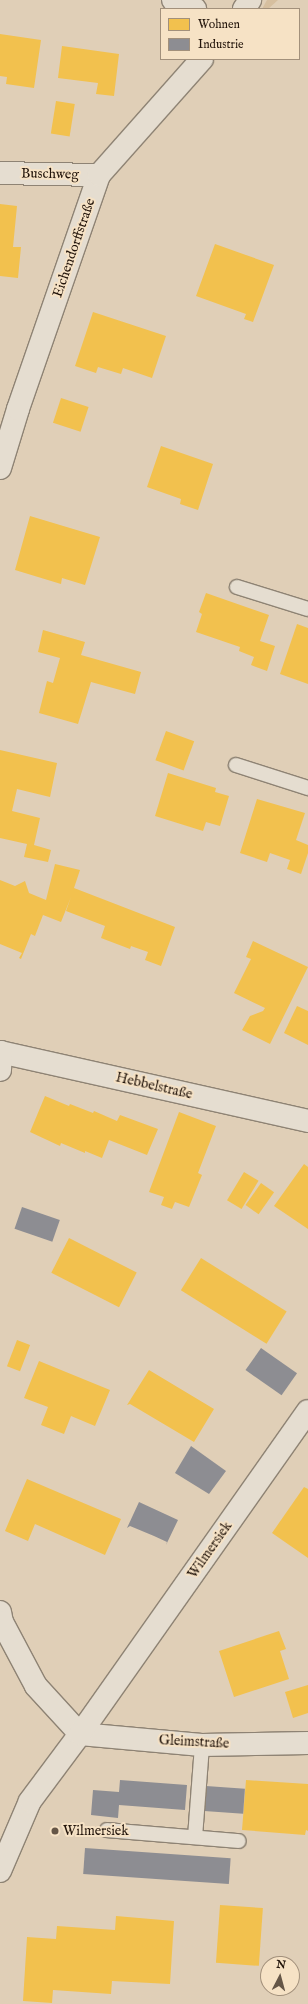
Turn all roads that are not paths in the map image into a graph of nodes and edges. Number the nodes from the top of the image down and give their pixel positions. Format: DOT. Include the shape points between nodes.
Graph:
graph roads {
  1 [pos="173,0"];
  2 [pos="193,8"];
  3 [pos="201,60"];
  4 [pos="0,173"];
  5 [pos="99,175"];
  6 [pos="9,407"];
  7 [pos="0,468"];
  8 [pos="237,587"];
  9 [pos="308,609"];
  10 [pos="236,765"];
  11 [pos="308,788"];
  12 [pos="0,1058"];
  13 [pos="308,1121"];
  14 [pos="308,1411"];
  15 [pos="0,1612"];
  16 [pos="80,1734"];
  17 [pos="308,1743"];
  18 [pos="202,1745"];
  19 [pos="107,1830"];
  20 [pos="195,1837"];
  21 [pos="239,1841"];
  22 [pos="0,1871"];
  1 -- 2 [label="street"];
  3 -- 5 [label="street, Eichendorffstraße"];
  4 -- 5 [label="street, Buschweg"];
  5 -- 6 [label="street, Eichendorffstraße"];
  6 -- 7 [label="street, Eichendorffstraße"];
  8 -- 9 [label="lane"];
  10 -- 11 [label="lane"];
  12 -- 13 [label="street, Hebbelstraße"];
  14 -- 16 [label="street, Wilmersiek"];
  15 -- 16 [label="street" via="2,1622 36,1686"];
  16 -- 18 [label="street, Gleimstraße"];
  16 -- 22 [label="street, Wilmersiek" via="30,1801"];
  17 -- 18 [label="street, Gleimstraße"];
  18 -- 20 [label="lane"];
  19 -- 20 [label="lane"];
  20 -- 21 [label="lane"];
}
